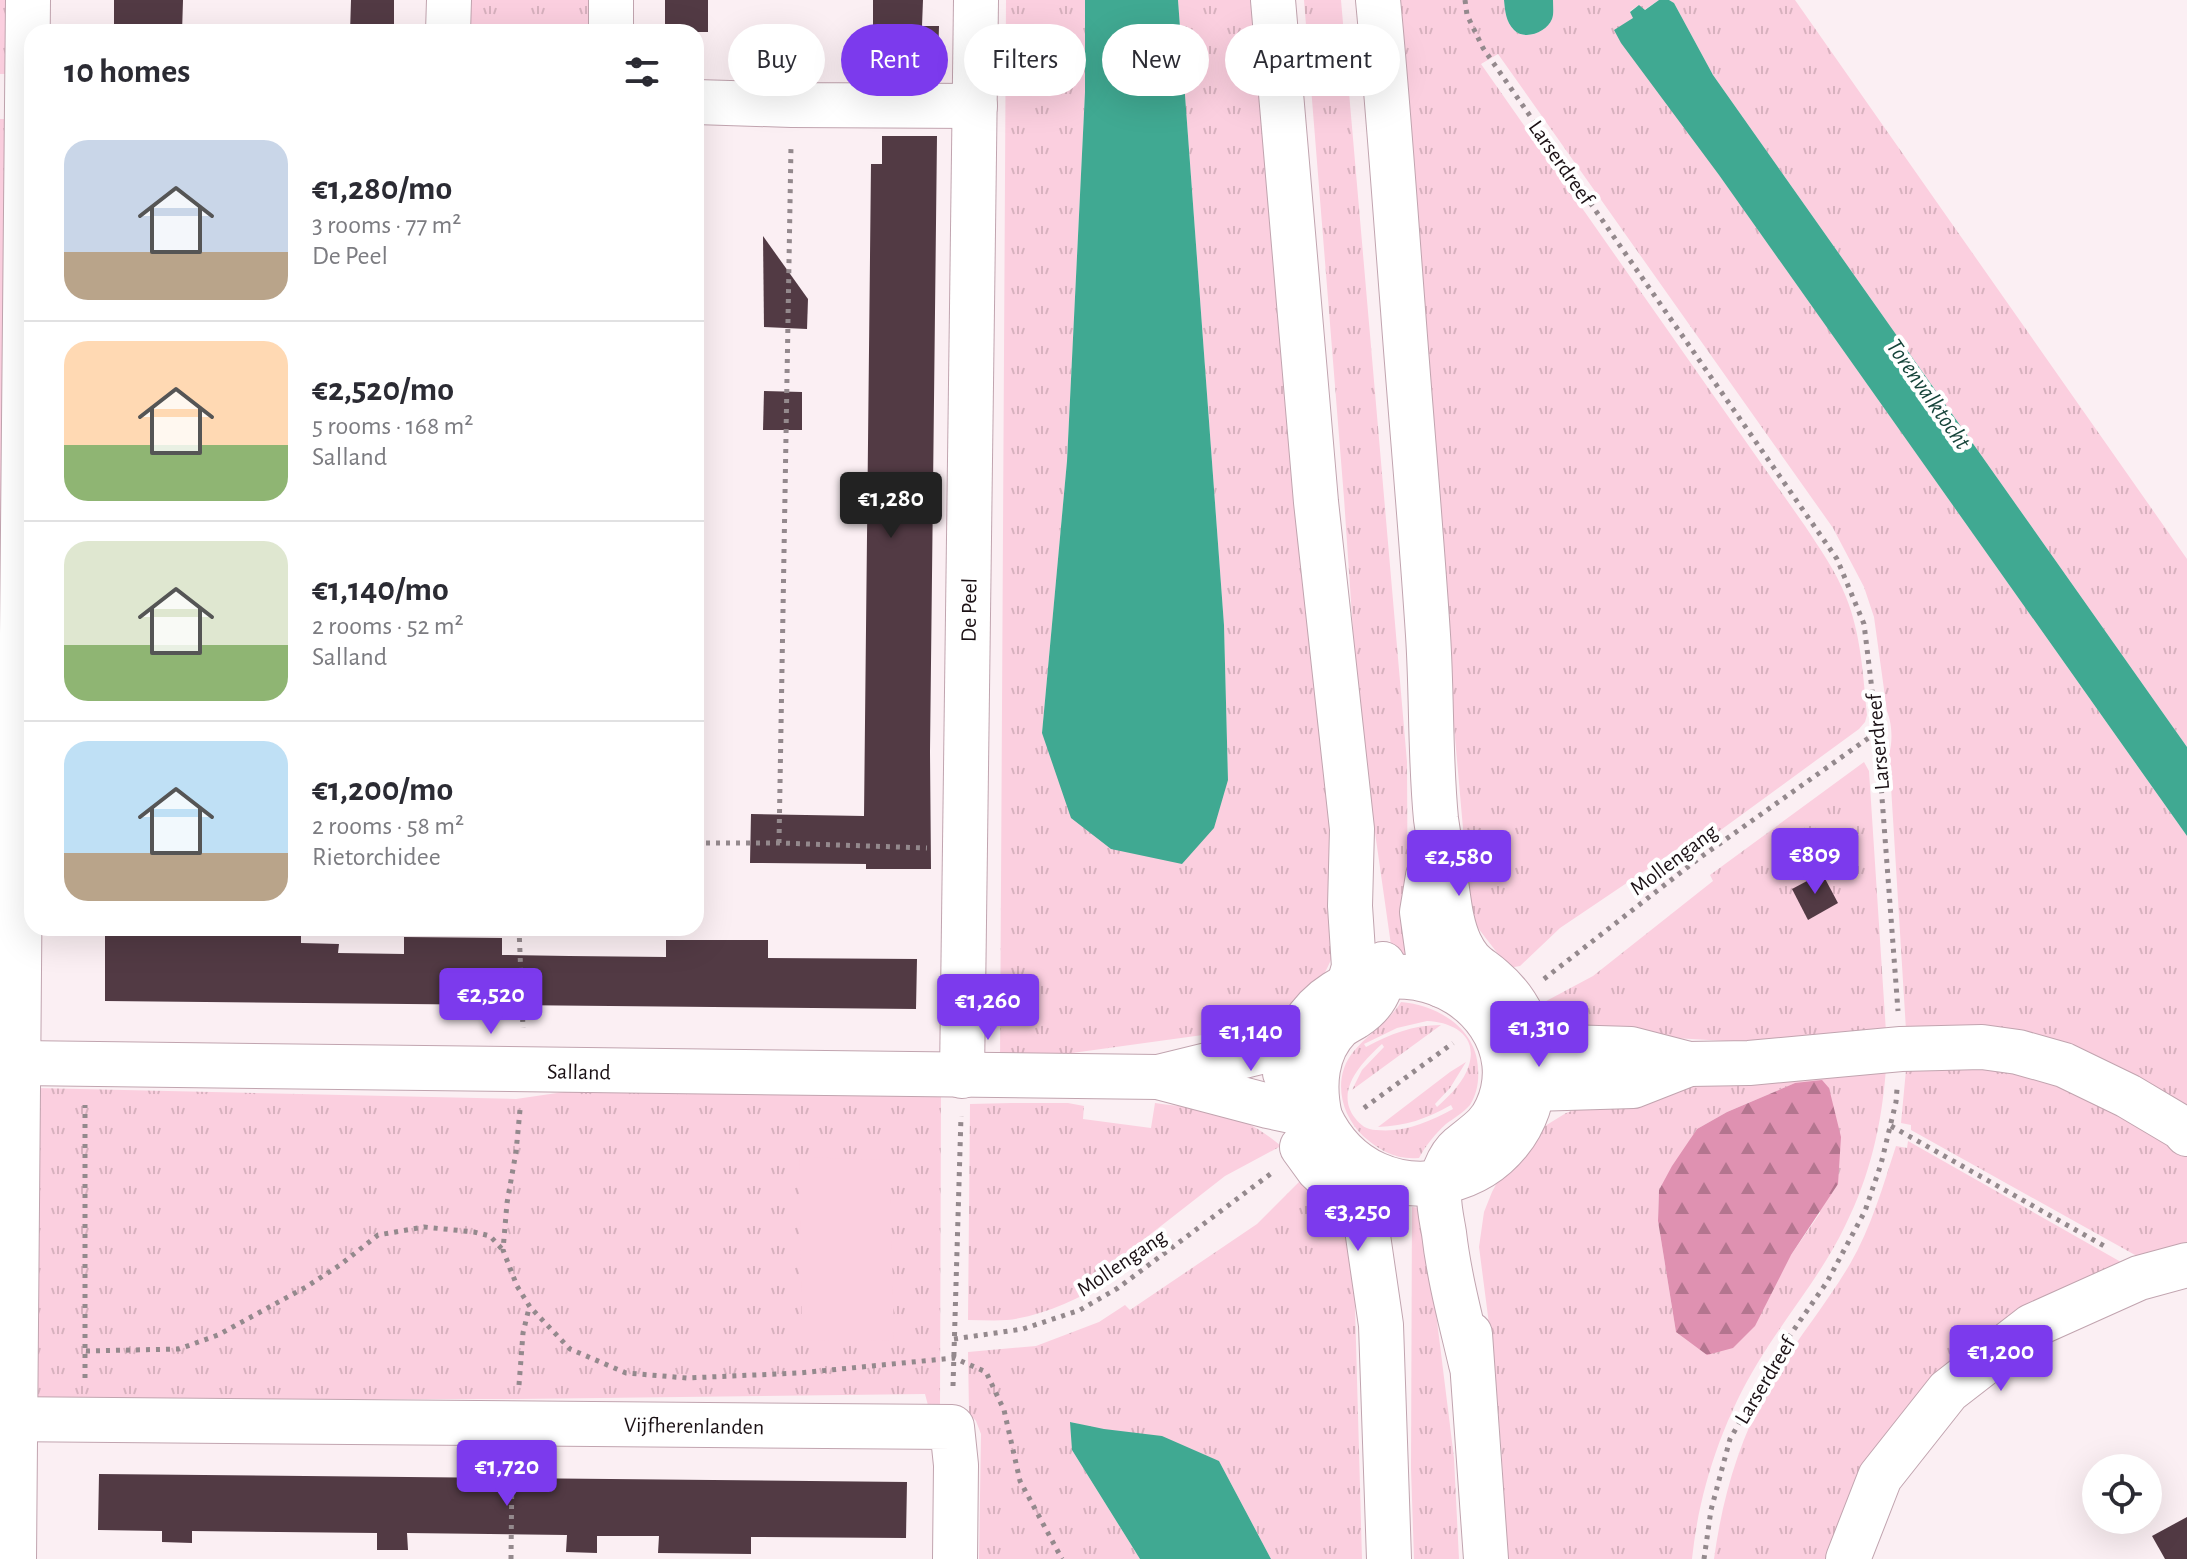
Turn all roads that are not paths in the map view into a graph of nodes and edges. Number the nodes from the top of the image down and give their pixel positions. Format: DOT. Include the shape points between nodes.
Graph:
graph roads {
  1 [pos="28,0"];
  2 [pos="449,0"];
  3 [pos="611,0"];
  4 [pos="976,0"];
  5 [pos="1273,0"];
  6 [pos="1378,0"];
  7 [pos="28,24"];
  8 [pos="448,24"];
  9 [pos="611,24"];
  10 [pos="704,102"];
  11 [pos="975,106"];
  12 [pos="24,501"];
  13 [pos="1458,976"];
  14 [pos="1366,981"];
  15 [pos="1498,1042"];
  16 [pos="1293,1044"];
  17 [pos="10,1063"];
  18 [pos="1689,1064"];
  19 [pos="962,1076"];
  20 [pos="1158,1077"];
  21 [pos="1533,1089"];
  22 [pos="1320,1114"];
  23 [pos="2187,1134"];
  24 [pos="1460,1175"];
  25 [pos="1357,1182"];
  26 [pos="2187,1265"];
  27 [pos="8,1419"];
  28 [pos="14,1559"];
  29 [pos="955,1559"];
  30 [pos="1389,1559"];
  31 [pos="1486,1559"];
  32 [pos="1848,1559"];
  1 -- 7 [label="street"];
  2 -- 8 [label="street"];
  3 -- 9 [label="street"];
  4 -- 11 [label="street, De Peel"];
  5 -- 14 [label="street" via="1316,502 1352,829 1383,961"];
  6 -- 13 [label="street" via="1428,637 1436,818 1459,941"];
  10 -- 11 [label="street"];
  11 -- 19 [label="street, De Peel"];
  12 -- 17 [label="street"];
  13 -- 14 [label="street"];
  13 -- 15 [label="street" via="1492,978 1518,1008 1527,1026"];
  14 -- 16 [label="street" via="1331,995"];
  14 -- 22 [label="street" via="1378,994 1340,1027 1320,1060"];
  15 -- 18 [label="street" via="1631,1049"];
  15 -- 21 [label="street" via="1535,1067"];
  15 -- 24 [label="street" via="1505,1065 1498,1107 1488,1126 1458,1149"];
  16 -- 20 [label="street, Salland"];
  16 -- 22 [label="street" via="1285,1077"];
  17 -- 19 [label="street, Salland"];
  17 -- 27 [label="street"];
  18 -- 21 [label="street" via="1633,1086"];
  18 -- 23 [label="street" via="1901,1049 1982,1047 2018,1052 2064,1065 2128,1096"];
  19 -- 20 [label="street, Salland"];
  20 -- 22 [label="street, Salland"];
  21 -- 24 [label="street" via="1508,1143 1495,1157"];
  22 -- 25 [label="street" via="1328,1134 1354,1162"];
  24 -- 25 [label="street" via="1413,1183"];
  24 -- 31 [label="street" via="1439,1197 1447,1262 1471,1364"];
  25 -- 30 [label="street" via="1389,1204 1392,1228 1381,1325"];
  26 -- 32 [label="street" via="2139,1278 2032,1326 1948,1391 1880,1477"];
  27 -- 28 [label="street"];
  27 -- 29 [label="street, Vijfherenlanden" via="952,1427"];
}
